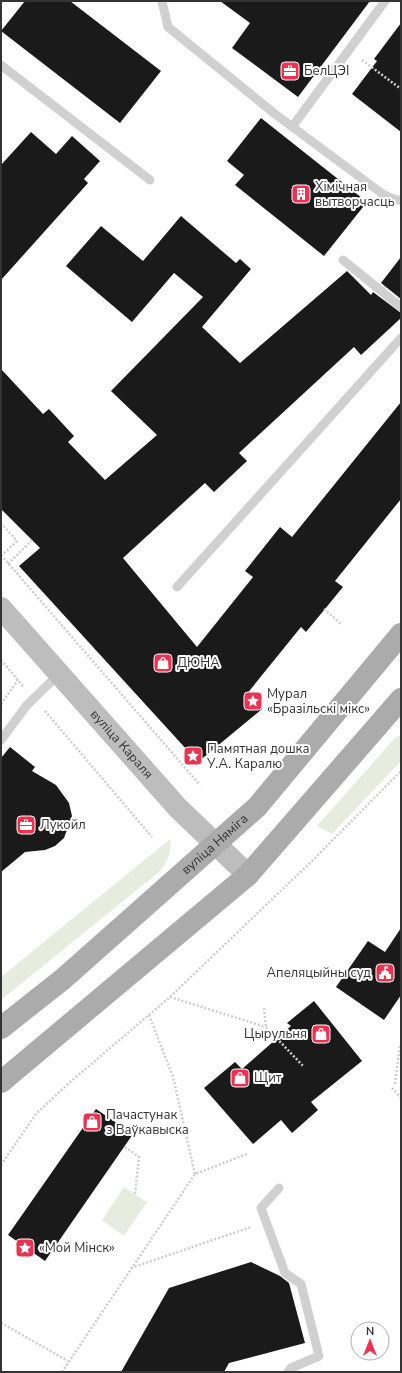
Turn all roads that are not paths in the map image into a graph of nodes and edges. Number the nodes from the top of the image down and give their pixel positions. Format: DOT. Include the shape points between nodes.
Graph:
graph roads {
  1 [pos="162,1"];
  2 [pos="385,1"];
  3 [pos="1,64"];
  4 [pos="292,127"];
  5 [pos="150,180"];
  6 [pos="401,200"];
  7 [pos="343,260"];
  8 [pos="401,307"];
  9 [pos="401,338"];
  10 [pos="176,587"];
  11 [pos="1,608"];
  12 [pos="401,634"];
  13 [pos="59,674"];
  14 [pos="401,699"];
  15 [pos="1,740"];
  16 [pos="217,844"];
  17 [pos="248,875"];
  18 [pos="1,1028"];
  19 [pos="8,1077"];
  20 [pos="1,1094"];
  21 [pos="279,1188"];
  22 [pos="288,1372"];
  1 -- 4 [label="lane" via="168,28"];
  2 -- 4 [label="lane"];
  3 -- 5 [label="lane"];
  4 -- 6 [label="lane" via="384,195"];
  7 -- 8 [label="lane"];
  9 -- 10 [label="lane"];
  11 -- 13 [label="main road, вуліца Караля"];
  12 -- 16 [label="main road, вуліца Няміга" via="257,807"];
  13 -- 15 [label="lane" via="27,705"];
  13 -- 16 [label="main road, вуліца Караля" via="178,808"];
  14 -- 17 [label="main road" via="390,720"];
  16 -- 17 [label="main road, вуліца Караля"];
  16 -- 18 [label="main road, вуліца Няміга" via="63,979"];
  17 -- 19 [label="main road"];
  19 -- 20 [label="main road"];
  21 -- 22 [label="lane" via="261,1208 285,1273 301,1284 319,1356"];
}
